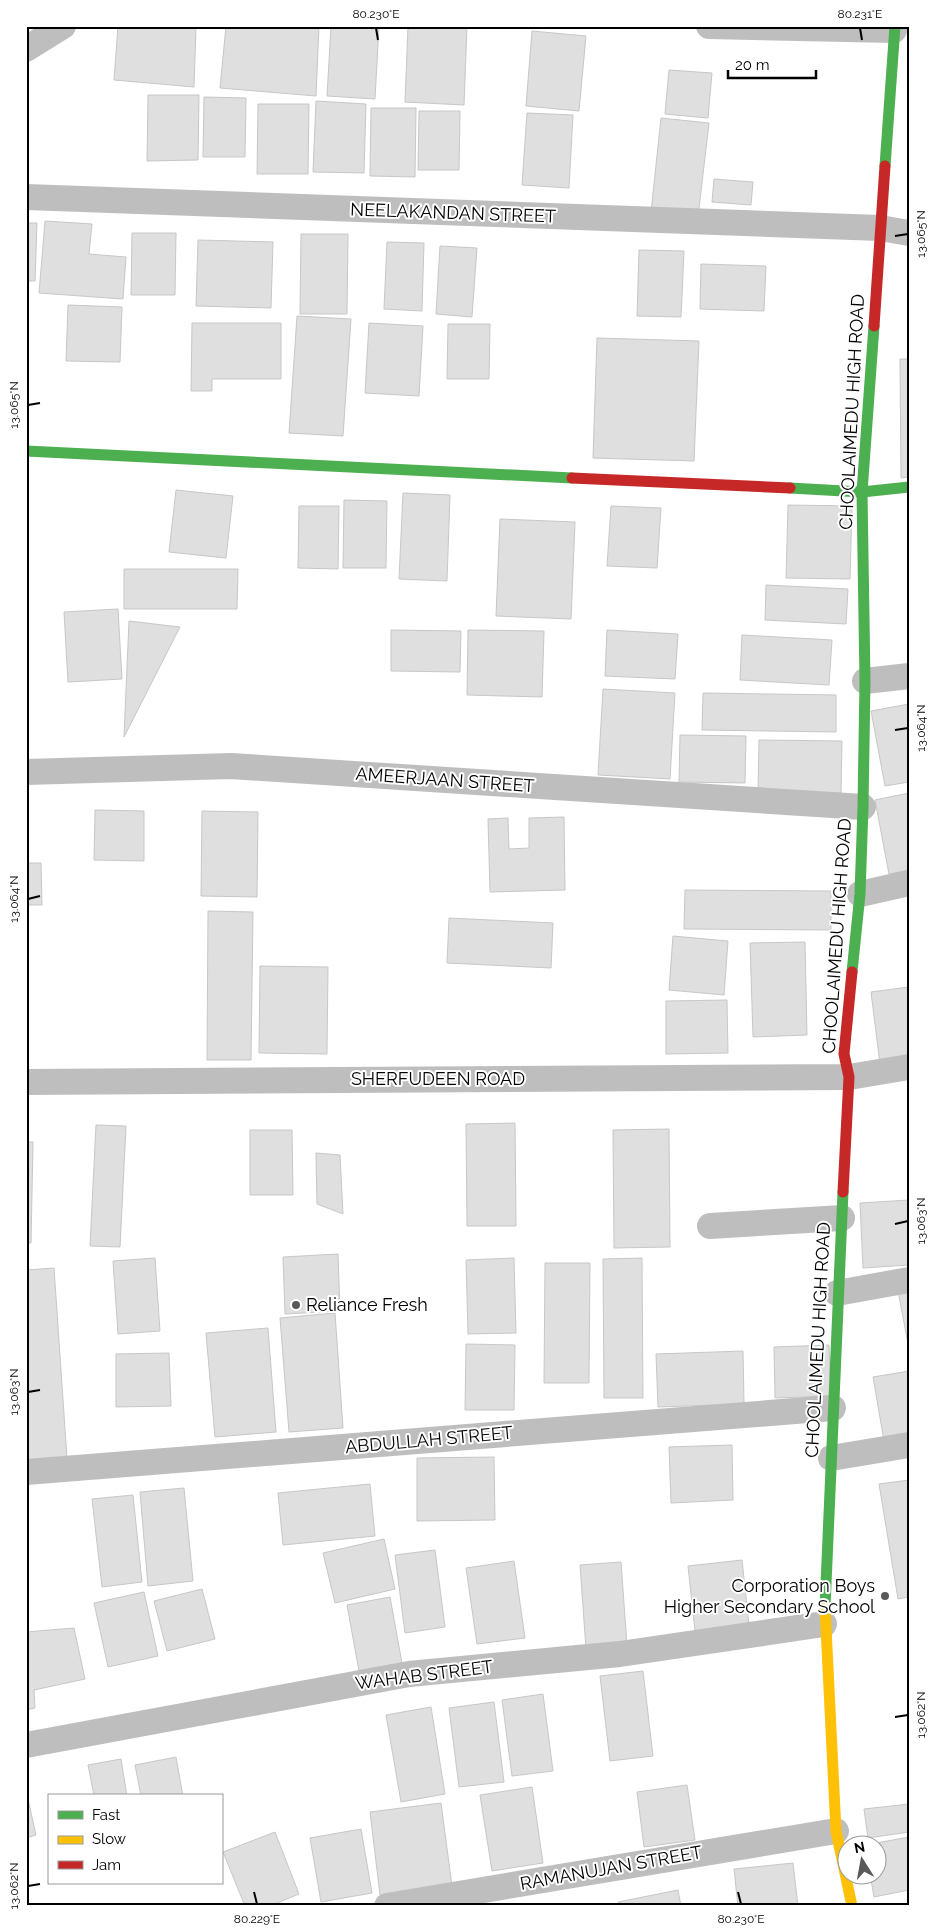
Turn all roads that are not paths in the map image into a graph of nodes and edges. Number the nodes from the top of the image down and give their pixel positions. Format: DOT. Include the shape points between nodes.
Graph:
graph roads {
  1 [pos="63,26"];
  2 [pos="709,26"];
  3 [pos="894,28"];
  4 [pos="26,49"];
  5 [pos="26,197"];
  6 [pos="880,228"];
  7 [pos="909,233"];
  8 [pos="26,451"];
  9 [pos="909,486"];
  10 [pos="862,492"];
  11 [pos="909,676"];
  12 [pos="865,680"];
  13 [pos="26,772"];
  14 [pos="863,807"];
  15 [pos="909,884"];
  16 [pos="860,894"];
  17 [pos="909,1067"];
  18 [pos="849,1077"];
  19 [pos="26,1082"];
  20 [pos="842,1218"];
  21 [pos="710,1226"];
  22 [pos="909,1280"];
  23 [pos="837,1293"];
  24 [pos="832,1408"];
  25 [pos="909,1445"];
  26 [pos="831,1458"];
  27 [pos="26,1472"];
  28 [pos="824,1624"];
  29 [pos="26,1745"];
  30 [pos="836,1830"];
  31 [pos="387,1906"];
  32 [pos="852,1906"];
  1 -- 4 [label="street"];
  2 -- 3 [label="street"];
  3 -- 6 [label="street, CHOOLAIMEDU HIGH ROAD"];
  5 -- 6 [label="street, NEELAKANDAN STREET"];
  6 -- 7 [label="street, NEELAKANDAN STREET"];
  6 -- 10 [label="street, CHOOLAIMEDU HIGH ROAD"];
  8 -- 10 [label="street"];
  9 -- 10 [label="street"];
  10 -- 12 [label="street, CHOOLAIMEDU HIGH ROAD"];
  11 -- 12 [label="street"];
  12 -- 14 [label="street, CHOOLAIMEDU HIGH ROAD"];
  13 -- 14 [label="street, AMEERJAAN STREET" via="231,766"];
  14 -- 16 [label="street, CHOOLAIMEDU HIGH ROAD"];
  15 -- 16 [label="street"];
  16 -- 18 [label="street, CHOOLAIMEDU HIGH ROAD" via="844,1054"];
  17 -- 18 [label="street, SHERFUDEEN ROAD"];
  18 -- 19 [label="street, SHERFUDEEN ROAD"];
  18 -- 20 [label="street, CHOOLAIMEDU HIGH ROAD"];
  20 -- 21 [label="street"];
  20 -- 23 [label="street, CHOOLAIMEDU HIGH ROAD"];
  22 -- 23 [label="street"];
  23 -- 24 [label="street, CHOOLAIMEDU HIGH ROAD"];
  24 -- 26 [label="street, CHOOLAIMEDU HIGH ROAD"];
  24 -- 27 [label="street, ABDULLAH STREET"];
  25 -- 26 [label="street"];
  26 -- 28 [label="street, CHOOLAIMEDU HIGH ROAD"];
  28 -- 29 [label="street, WAHAB STREET" via="620,1654 409,1674"];
  28 -- 30 [label="street, CHOOLAIMEDU HIGH ROAD"];
  30 -- 31 [label="street, RAMANUJAN STREET"];
  30 -- 32 [label="street, CHOOLAIMEDU HIGH ROAD"];
}
